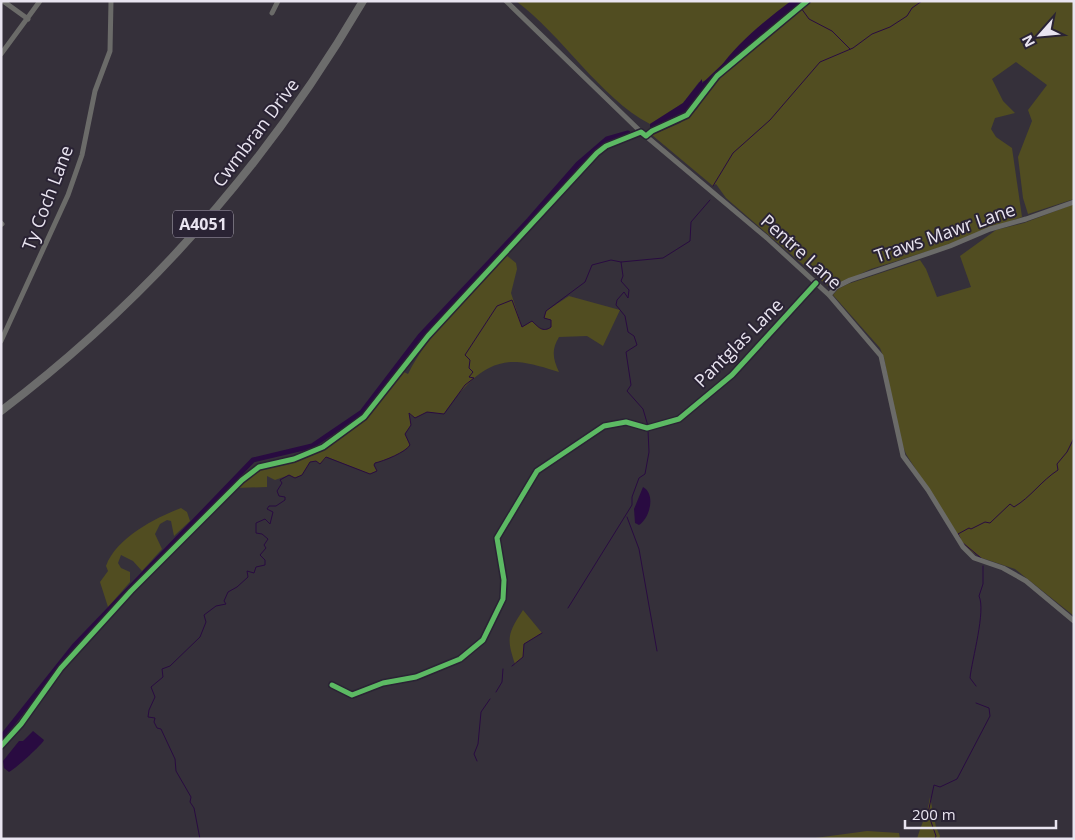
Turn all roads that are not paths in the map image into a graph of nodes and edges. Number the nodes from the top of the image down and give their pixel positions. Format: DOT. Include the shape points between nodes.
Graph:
graph roads {
  1 [pos="3,1"];
  2 [pos="40,1"];
  3 [pos="111,1"];
  4 [pos="278,1"];
  5 [pos="363,1"];
  6 [pos="506,1"];
  7 [pos="272,13"];
  8 [pos="28,19"];
  9 [pos="1,54"];
  10 [pos="1074,202"];
  11 [pos="816,283"];
  12 [pos="829,295"];
  13 [pos="1,341"];
  14 [pos="1,411"];
  15 [pos="1074,621"];
  16 [pos="332,685"];
  1 -- 8 [label="street"];
  2 -- 8 [label="street"];
  3 -- 13 [label="street, Ty Coch Lane" via="110,51 95,91 82,155 68,195"];
  4 -- 7 [label="street"];
  5 -- 14 [label="main road, Cwmbran Drive / A4051" via="300,102 207,220 103,326"];
  6 -- 11 [label="street, Pentre Lane" via="641,132"];
  8 -- 9 [label="street"];
  10 -- 12 [label="street, Traws Mawr Lane" via="850,280"];
  11 -- 12 [label="street, Pentre Lane"];
  11 -- 16 [label="street, Pantglas Lane" via="732,375 679,419 647,428 626,422 604,426 537,471 497,538 504,580 503,599 483,640 460,659 416,677 383,683 352,695"];
  12 -- 15 [label="street, Pentre Lane" via="881,356 903,456 963,547 974,558 1003,568 1026,581"];
}
